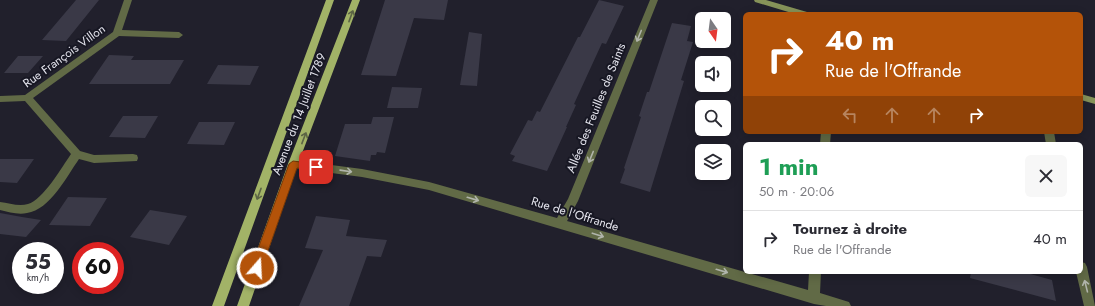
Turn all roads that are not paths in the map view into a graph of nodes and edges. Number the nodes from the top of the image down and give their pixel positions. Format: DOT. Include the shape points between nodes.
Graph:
graph roads {
  1 [pos="128,0"];
  2 [pos="330,0"];
  3 [pos="356,0"];
  4 [pos="654,0"];
  5 [pos="758,0"];
  6 [pos="797,12"];
  7 [pos="117,33"];
  8 [pos="179,35"];
  9 [pos="27,98"];
  10 [pos="1083,98"];
  11 [pos="0,99"];
  12 [pos="1095,101"];
  13 [pos="77,154"];
  14 [pos="133,158"];
  15 [pos="293,164"];
  16 [pos="0,206"];
  17 [pos="560,223"];
  18 [pos="814,274"];
  19 [pos="1083,274"];
  20 [pos="814,298"];
  21 [pos="218,306"];
  22 [pos="243,306"];
  23 [pos="845,306"];
  24 [pos="1090,306"];
  1 -- 7 [label="street, Rue François Villon"];
  2 -- 21 [label="main road, Avenue du 14 Juillet 1789, one-way"];
  15 -- 3 [label="main road, Avenue du 14 Juillet 1789, one-way"];
  4 -- 17 [label="street, Allée des Feuilles de Saints, one-way" via="573,201"];
  5 -- 6 [label="street"];
  7 -- 8 [label="street, Rue François Villon"];
  7 -- 9 [label="street, Rue François Villon"];
  9 -- 11 [label="street, Rue François Villon"];
  9 -- 13 [label="street"];
  10 -- 12 [label="street"];
  13 -- 14 [label="street" via="94,160"];
  13 -- 16 [label="street" via="42,201 32,208"];
  15 -- 17 [label="street, Rue de l'Offrande, one-way" via="362,173 429,186"];
  15 -- 22 [label="main road, Avenue du 14 Juillet 1789"];
  17 -- 20 [label="street, Rue de l'Offrande, one-way"];
  18 -- 20 [label="street"];
  24 -- 19 [label="street, one-way"];
  20 -- 23 [label="street, Rue de l'Offrande"];
}
